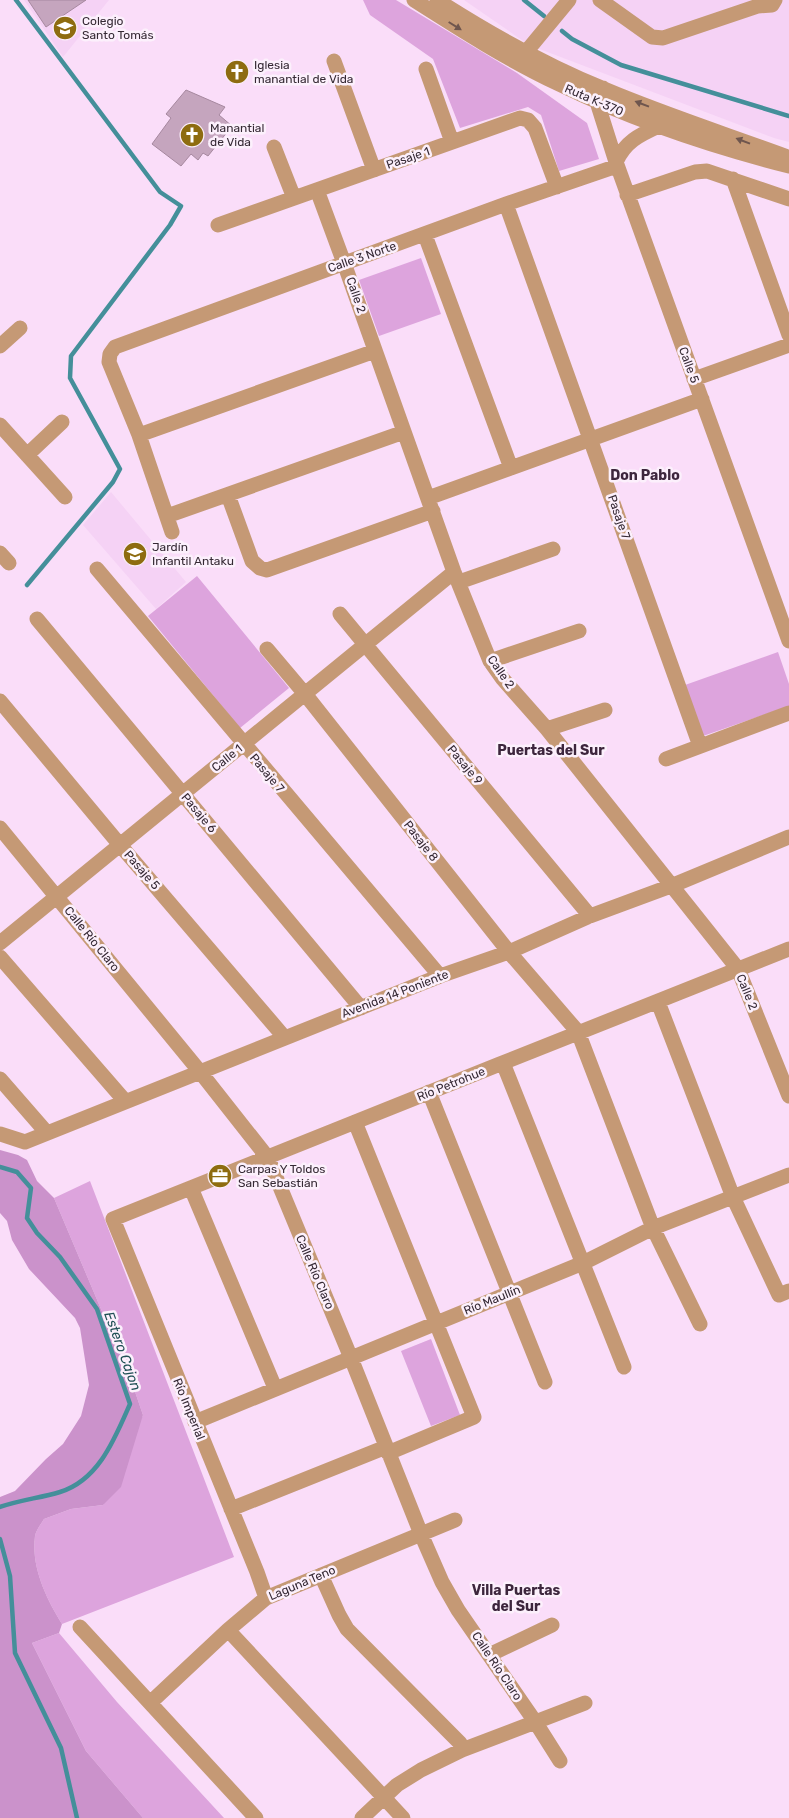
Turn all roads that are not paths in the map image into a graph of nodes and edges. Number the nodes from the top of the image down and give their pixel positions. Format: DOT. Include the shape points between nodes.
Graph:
graph roads {
  1 [pos="414,0"];
  2 [pos="437,0"];
  3 [pos="569,0"];
  4 [pos="600,0"];
  5 [pos="775,0"];
  6 [pos="520,57"];
  7 [pos="334,61"];
  8 [pos="426,70"];
  9 [pos="600,95"];
  10 [pos="659,126"];
  11 [pos="452,142"];
  12 [pos="274,147"];
  13 [pos="789,158"];
  14 [pos="616,164"];
  15 [pos="789,166"];
  16 [pos="374,170"];
  17 [pos="733,179"];
  18 [pos="557,187"];
  19 [pos="316,190"];
  20 [pos="627,195"];
  21 [pos="294,198"];
  22 [pos="789,199"];
  23 [pos="506,204"];
  24 [pos="218,225"];
  25 [pos="425,235"];
  26 [pos="344,263"];
  27 [pos="20,328"];
  28 [pos="789,335"];
  29 [pos="789,344"];
  30 [pos="0,346"];
  31 [pos="375,351"];
  32 [pos="694,379"];
  33 [pos="702,400"];
  34 [pos="62,422"];
  35 [pos="0,425"];
  36 [pos="404,432"];
  37 [pos="139,435"];
  38 [pos="592,439"];
  39 [pos="27,455"];
  40 [pos="511,468"];
  41 [pos="228,495"];
  42 [pos="64,497"];
  43 [pos="430,504"];
  44 [pos="167,516"];
  45 [pos="172,532"];
  46 [pos="553,549"];
  47 [pos="97,569"];
  48 [pos="457,577"];
  49 [pos="340,614"];
  50 [pos="37,619"];
  51 [pos="579,631"];
  52 [pos="789,641"];
  53 [pos="366,645"];
  54 [pos="267,649"];
  55 [pos="490,662"];
  56 [pos="305,694"];
  57 [pos="0,701"];
  58 [pos="606,710"];
  59 [pos="789,714"];
  60 [pos="547,730"];
  61 [pos="243,745"];
  62 [pos="700,746"];
  63 [pos="666,759"];
  64 [pos="183,794"];
  65 [pos="0,828"];
  66 [pos="789,838"];
  67 [pos="120,845"];
  68 [pos="672,886"];
  69 [pos="57,896"];
  70 [pos="590,916"];
  71 [pos="0,943"];
  72 [pos="789,949"];
  73 [pos="509,952"];
  74 [pos="0,957"];
  75 [pos="738,969"];
  76 [pos="440,976"];
  77 [pos="658,1002"];
  78 [pos="360,1008"];
  79 [pos="578,1032"];
  80 [pos="285,1038"];
  81 [pos="503,1063"];
  82 [pos="201,1073"];
  83 [pos="0,1079"];
  84 [pos="429,1092"];
  85 [pos="789,1096"];
  86 [pos="125,1102"];
  87 [pos="355,1122"];
  88 [pos="47,1133"];
  89 [pos="0,1134"];
  90 [pos="268,1158"];
  91 [pos="789,1175"];
  92 [pos="191,1188"];
  93 [pos="733,1197"];
  94 [pos="113,1219"];
  95 [pos="653,1228"];
  96 [pos="583,1263"];
  97 [pos="510,1293"];
  98 [pos="784,1293"];
  99 [pos="436,1323"];
  100 [pos="700,1324"];
  101 [pos="351,1358"];
  102 [pos="624,1367"];
  103 [pos="546,1382"];
  104 [pos="275,1388"];
  105 [pos="194,1422"];
  106 [pos="387,1450"];
  107 [pos="231,1509"];
  108 [pos="455,1520"];
  109 [pos="421,1534"];
  110 [pos="321,1575"];
  111 [pos="266,1598"];
  112 [pos="552,1625"];
  113 [pos="80,1627"];
  114 [pos="228,1630"];
  115 [pos="489,1655"];
  116 [pos="150,1703"];
  117 [pos="585,1703"];
  118 [pos="536,1722"];
  119 [pos="462,1750"];
  120 [pos="560,1761"];
  121 [pos="383,1796"];
  122 [pos="256,1818"];
  123 [pos="362,1818"];
  124 [pos="403,1818"];
  1 -- 6 [label="street, Ruta K-370, one-way"];
  2 -- 6 [label="street, Ruta K-370"];
  3 -- 6 [label="street"];
  4 -- 5 [label="street" via="652,37 663,38 758,6 772,5"];
  6 -- 9 [label="street, Ruta K-370"];
  7 -- 16 [label="street"];
  8 -- 11 [label="street"];
  9 -- 10 [label="street, Ruta K-370"];
  13 -- 9 [label="street, Ruta K-370, one-way"];
  9 -- 14 [label="street, Calle 5"];
  10 -- 14 [label="street" via="631,140 619,154"];
  10 -- 15 [label="street, Ruta K-370"];
  11 -- 16 [label="street, Pasaje 1"];
  11 -- 18 [label="street, Pasaje 1" via="516,119 528,120 536,128"];
  12 -- 21 [label="street"];
  14 -- 18 [label="street, Calle 3 Norte"];
  14 -- 20 [label="street, Calle 5"];
  16 -- 19 [label="street, Pasaje 1"];
  17 -- 20 [label="street" via="713,172 696,172"];
  17 -- 22 [label="street"];
  17 -- 28 [label="street"];
  18 -- 23 [label="street, Calle 3 Norte"];
  19 -- 21 [label="street, Pasaje 1"];
  19 -- 26 [label="street, Calle 2"];
  20 -- 32 [label="street, Calle 5"];
  21 -- 24 [label="street, Pasaje 1"];
  23 -- 25 [label="street, Calle 3 Norte"];
  23 -- 38 [label="street, Pasaje 7"];
  25 -- 26 [label="street, Calle 3 Norte"];
  25 -- 40 [label="street"];
  26 -- 31 [label="street, Calle 2"];
  26 -- 37 [label="street, Calle 3 Norte" via="115,346 110,354 111,366"];
  27 -- 30 [label="street"];
  29 -- 32 [label="street"];
  31 -- 36 [label="street, Calle 2"];
  31 -- 37 [label="street"];
  32 -- 33 [label="street, Calle 5"];
  33 -- 38 [label="street"];
  33 -- 52 [label="street, Calle 5"];
  34 -- 39 [label="street"];
  35 -- 39 [label="street"];
  36 -- 41 [label="street"];
  36 -- 43 [label="street, Calle 2"];
  37 -- 44 [label="street"];
  38 -- 40 [label="street"];
  38 -- 62 [label="street, Pasaje 7"];
  39 -- 42 [label="street"];
  40 -- 43 [label="street"];
  41 -- 43 [label="street" via="252,561 260,568 271,569"];
  41 -- 44 [label="street"];
  43 -- 48 [label="street, Calle 2"];
  44 -- 45 [label="street"];
  46 -- 48 [label="street"];
  47 -- 61 [label="street, Pasaje 7"];
  48 -- 53 [label="street, Calle 1"];
  48 -- 55 [label="street, Calle 2"];
  49 -- 53 [label="street, Pasaje 9"];
  50 -- 64 [label="street, Pasaje 6"];
  51 -- 55 [label="street"];
  53 -- 56 [label="street, Calle 1"];
  53 -- 70 [label="street, Pasaje 9"];
  54 -- 56 [label="street, Pasaje 8"];
  55 -- 60 [label="street, Calle 2"];
  56 -- 61 [label="street, Calle 1"];
  56 -- 73 [label="street, Pasaje 8"];
  57 -- 67 [label="street, Pasaje 5"];
  58 -- 60 [label="street"];
  59 -- 62 [label="street"];
  60 -- 68 [label="street, Calle 2"];
  61 -- 64 [label="street, Calle 1"];
  61 -- 76 [label="street, Pasaje 7"];
  62 -- 63 [label="street"];
  64 -- 67 [label="street, Calle 1"];
  64 -- 78 [label="street, Pasaje 6"];
  65 -- 69 [label="street, Calle Río Claro"];
  66 -- 68 [label="street, Avenida 14 Poniente"];
  67 -- 69 [label="street, Calle 1"];
  67 -- 80 [label="street, Pasaje 5"];
  68 -- 70 [label="street, Avenida 14 Poniente"];
  68 -- 75 [label="street, Calle 2"];
  69 -- 71 [label="street, Calle 1"];
  69 -- 82 [label="street, Calle Río Claro"];
  70 -- 73 [label="street, Avenida 14 Poniente"];
  72 -- 75 [label="street, Río Petrohue"];
  73 -- 76 [label="street, Avenida 14 Poniente"];
  73 -- 79 [label="street, Pasaje 8"];
  74 -- 86 [label="street"];
  75 -- 77 [label="street, Río Petrohue"];
  75 -- 85 [label="street, Calle 2"];
  76 -- 78 [label="street, Avenida 14 Poniente"];
  77 -- 79 [label="street, Río Petrohue"];
  77 -- 93 [label="street"];
  78 -- 80 [label="street, Avenida 14 Poniente"];
  79 -- 81 [label="street, Río Petrohue"];
  79 -- 95 [label="street"];
  80 -- 82 [label="street, Avenida 14 Poniente"];
  81 -- 84 [label="street, Río Petrohue"];
  81 -- 96 [label="street"];
  82 -- 86 [label="street, Avenida 14 Poniente"];
  82 -- 90 [label="street, Calle Río Claro"];
  83 -- 88 [label="street"];
  84 -- 87 [label="street, Río Petrohue"];
  84 -- 97 [label="street"];
  86 -- 88 [label="street, Avenida 14 Poniente"];
  87 -- 90 [label="street, Río Petrohue"];
  87 -- 99 [label="street"];
  88 -- 89 [label="street, Avenida 14 Poniente" via="25,1142"];
  90 -- 92 [label="street, Río Petrohue"];
  90 -- 101 [label="street, Calle Río Claro"];
  91 -- 93 [label="street, Río Maullín"];
  92 -- 94 [label="street, Río Petrohue"];
  92 -- 104 [label="street"];
  93 -- 95 [label="street, Río Maullín"];
  93 -- 98 [label="street"];
  94 -- 105 [label="street, Río Imperial"];
  95 -- 96 [label="street, Río Maullín"];
  95 -- 100 [label="street"];
  96 -- 97 [label="street, Río Maullín"];
  96 -- 102 [label="street"];
  97 -- 99 [label="street, Río Maullín"];
  97 -- 103 [label="street"];
  99 -- 101 [label="street, Río Maullín"];
  99 -- 106 [label="street" via="474,1417"];
  101 -- 104 [label="street, Río Maullín"];
  101 -- 106 [label="street, Calle Río Claro"];
  104 -- 105 [label="street, Río Maullín"];
  105 -- 107 [label="street, Río Imperial"];
  106 -- 107 [label="street"];
  106 -- 109 [label="street, Calle Río Claro"];
  107 -- 111 [label="street, Río Imperial"];
  108 -- 109 [label="street, Laguna Teno"];
  109 -- 110 [label="street, Laguna Teno"];
  109 -- 115 [label="street, Calle Río Claro" via="442,1582"];
  110 -- 111 [label="street, Laguna Teno"];
  110 -- 119 [label="street" via="348,1629 460,1743"];
  111 -- 114 [label="street, Laguna Teno"];
  112 -- 115 [label="street"];
  113 -- 116 [label="street"];
  114 -- 116 [label="street, Laguna Teno"];
  114 -- 121 [label="street"];
  115 -- 118 [label="street, Calle Río Claro"];
  116 -- 122 [label="street"];
  117 -- 118 [label="street"];
  118 -- 119 [label="street"];
  118 -- 120 [label="street, Calle Río Claro"];
  119 -- 121 [label="street" via="421,1770"];
  121 -- 123 [label="street"];
  121 -- 124 [label="street"];
}
